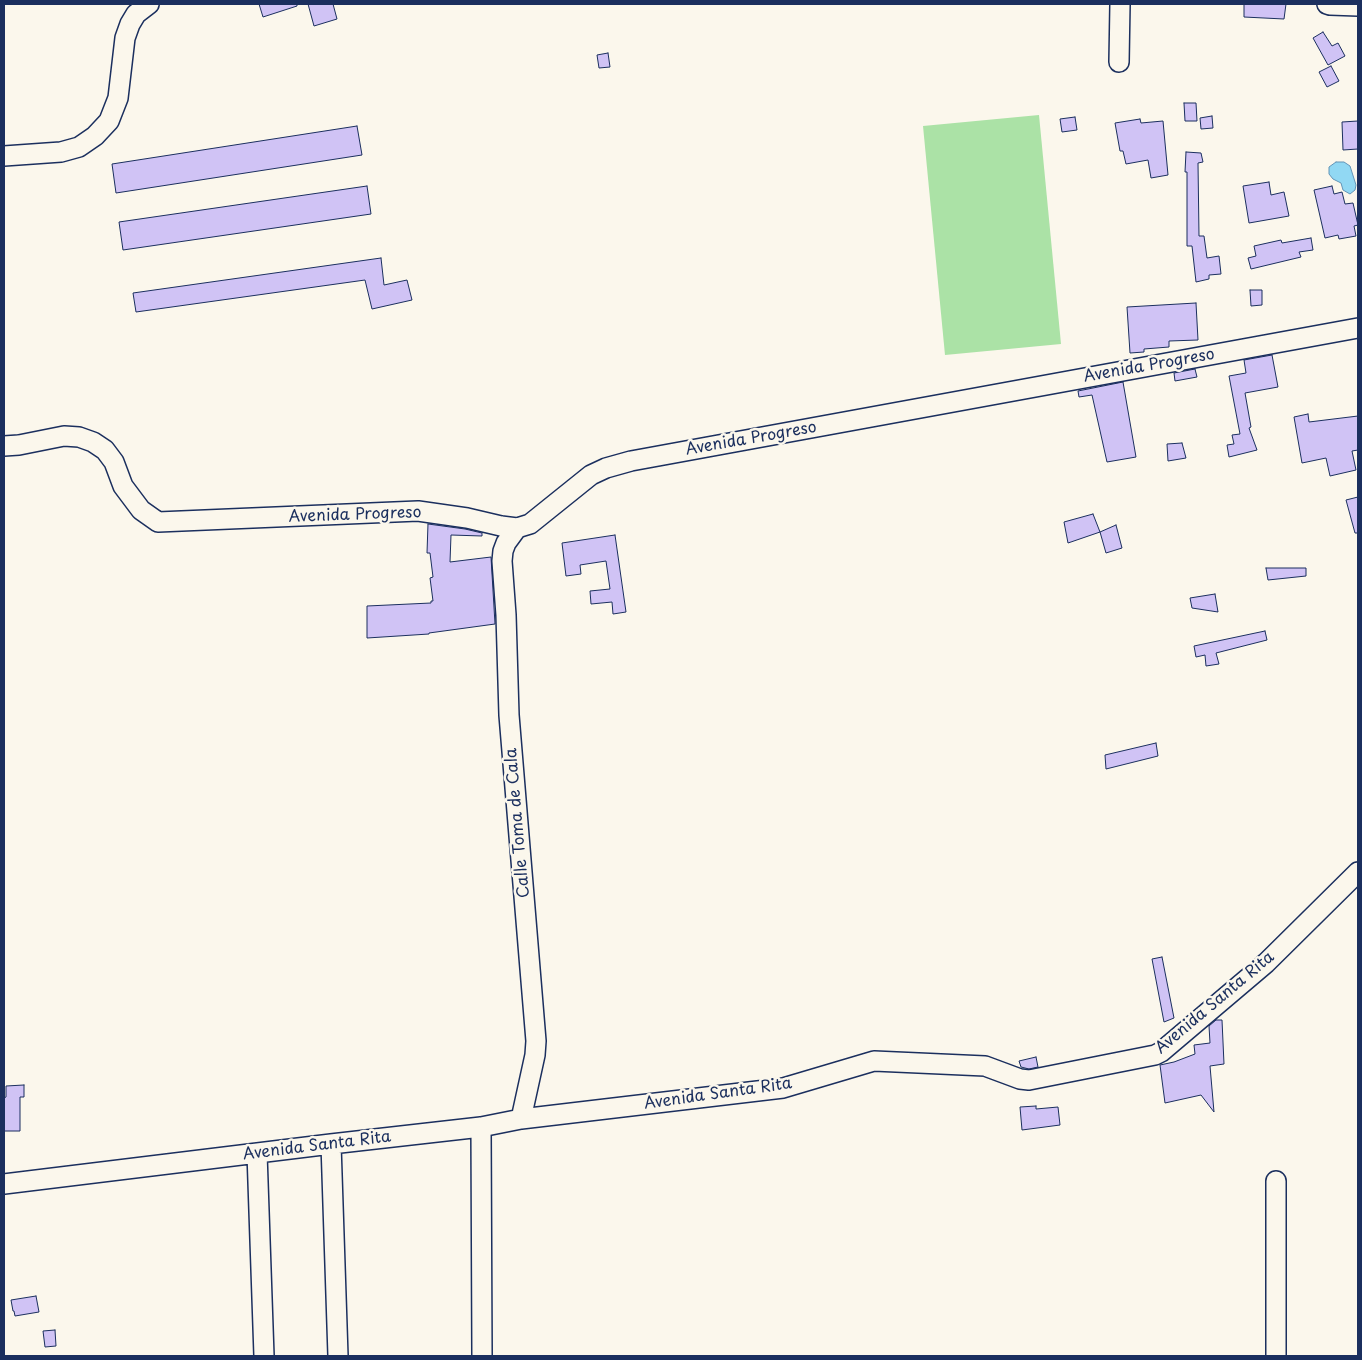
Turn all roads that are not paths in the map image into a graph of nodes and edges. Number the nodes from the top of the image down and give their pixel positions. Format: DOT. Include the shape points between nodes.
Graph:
graph roads {
  1 [pos="149,4"];
  2 [pos="1120,4"];
  3 [pos="1326,4"];
  4 [pos="1358,6"];
  5 [pos="1119,62"];
  6 [pos="4,156"];
  7 [pos="1358,328"];
  8 [pos="4,446"];
  9 [pos="517,528"];
  10 [pos="1358,872"];
  11 [pos="522,1119"];
  12 [pos="480,1127"];
  13 [pos="331,1144"];
  14 [pos="257,1153"];
  15 [pos="1276,1181"];
  16 [pos="4,1184"];
  17 [pos="264,1356"];
  18 [pos="338,1356"];
  19 [pos="482,1356"];
  20 [pos="1276,1356"];
  1 -- 6 [label="street" via="136,14 130,24 125,38 118,98 109,121 95,136 79,147 61,152"];
  2 -- 5 [label="street"];
  3 -- 4 [label="street"];
  7 -- 9 [label="street, Avenida Progreso" via="631,461 590,475 530,524"];
  8 -- 9 [label="street, Avenida Progreso" via="64,436 79,436 93,442 114,462 123,486 141,510 158,522 418,511"];
  9 -- 11 [label="street, Calle Toma de Cala" via="506,543 502,561 509,715 536,1041"];
  10 -- 11 [label="street, Avenida Santa Rita" via="1266,963 1155,1055 1030,1080 982,1066 874,1061 782,1088"];
  11 -- 12 [label="street, Avenida Santa Rita"];
  12 -- 13 [label="street, Avenida Santa Rita"];
  12 -- 19 [label="street"];
  13 -- 14 [label="street, Avenida Santa Rita"];
  13 -- 18 [label="street"];
  14 -- 16 [label="street, Avenida Santa Rita"];
  14 -- 17 [label="street"];
  15 -- 20 [label="street"];
}
